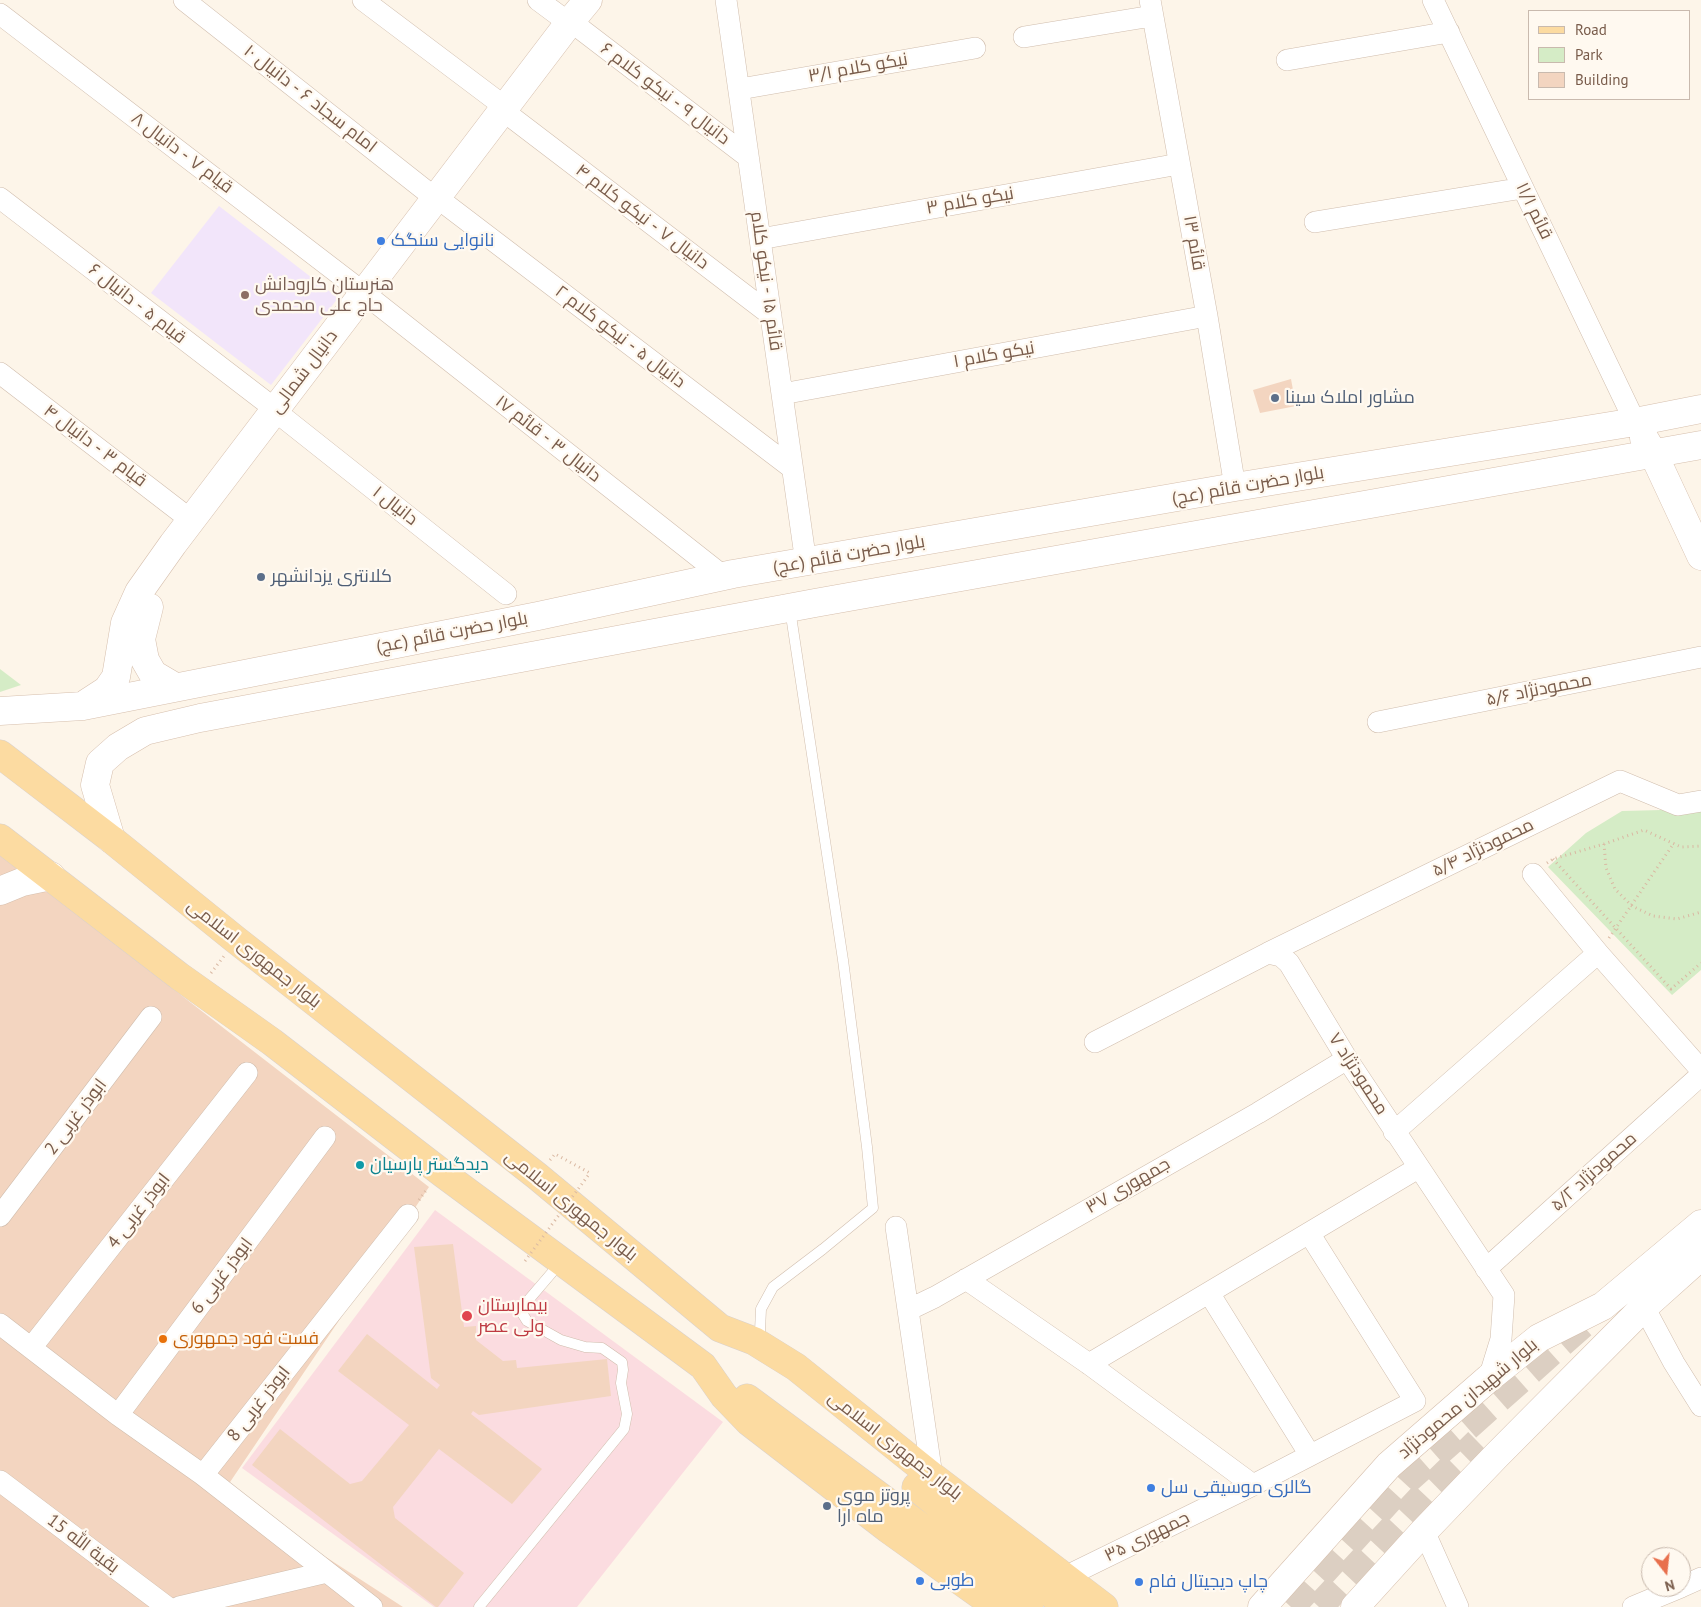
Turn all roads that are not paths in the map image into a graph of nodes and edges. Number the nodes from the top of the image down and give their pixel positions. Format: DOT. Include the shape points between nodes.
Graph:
graph roads {
  1 [pos="184,0"];
  2 [pos="363,0"];
  3 [pos="538,0"];
  4 [pos="588,0"];
  5 [pos="604,0"];
  6 [pos="728,0"];
  7 [pos="1433,0"];
  8 [pos="1151,8"];
  9 [pos="0,14"];
  10 [pos="575,27"];
  11 [pos="1449,32"];
  12 [pos="1024,37"];
  13 [pos="976,48"];
  14 [pos="1287,60"];
  15 [pos="740,89"];
  16 [pos="510,113"];
  17 [pos="748,157"];
  18 [pos="1179,164"];
  19 [pos="1523,188"];
  20 [pos="0,198"];
  21 [pos="442,202"];
  22 [pos="1315,222"];
  23 [pos="760,239"];
  24 [pos="369,297"];
  25 [pos="771,315"];
  26 [pos="1207,316"];
  27 [pos="0,373"];
  28 [pos="782,394"];
  29 [pos="1701,409"];
  30 [pos="280,414"];
  31 [pos="1635,422"];
  32 [pos="1701,445"];
  33 [pos="1653,453"];
  34 [pos="792,468"];
  35 [pos="1235,488"];
  36 [pos="191,520"];
  37 [pos="1701,556"];
  38 [pos="806,563"];
  39 [pos="723,576"];
  40 [pos="156,580"];
  41 [pos="506,594"];
  42 [pos="802,606"];
  43 [pos="1701,657"];
  44 [pos="175,687"];
  45 [pos="83,706"];
  46 [pos="0,711"];
  47 [pos="1378,722"];
  48 [pos="0,754"];
  49 [pos="1701,801"];
  50 [pos="0,838"];
  51 [pos="111,839"];
  52 [pos="1533,874"];
  53 [pos="51,876"];
  54 [pos="0,891"];
  55 [pos="1268,953"];
  56 [pos="1598,953"];
  57 [pos="151,1017"];
  58 [pos="1095,1042"];
  59 [pos="1347,1059"];
  60 [pos="1701,1070"];
  61 [pos="248,1073"];
  62 [pos="1701,1076"];
  63 [pos="1394,1132"];
  64 [pos="325,1137"];
  65 [pos="1418,1168"];
  66 [pos="408,1214"];
  67 [pos="0,1216"];
  68 [pos="1701,1224"];
  69 [pos="896,1227"];
  70 [pos="1308,1233"];
  71 [pos="1701,1256"];
  72 [pos="562,1261"];
  73 [pos="1486,1269"];
  74 [pos="966,1278"];
  75 [pos="1209,1293"];
  76 [pos="1644,1307"];
  77 [pos="908,1310"];
  78 [pos="0,1324"];
  79 [pos="720,1328"];
  80 [pos="754,1341"];
  81 [pos="32,1348"];
  82 [pos="1089,1364"];
  83 [pos="704,1366"];
  84 [pos="1489,1378"];
  85 [pos="1701,1406"];
  86 [pos="118,1415"];
  87 [pos="1310,1455"];
  88 [pos="203,1475"];
  89 [pos="932,1476"];
  90 [pos="0,1481"];
  91 [pos="1253,1485"];
  92 [pos="1424,1531"];
  93 [pos="327,1572"];
  94 [pos="1065,1578"];
  95 [pos="1657,1597"];
  96 [pos="167,1607"];
  97 [pos="179,1607"];
  98 [pos="372,1607"];
  99 [pos="479,1607"];
  100 [pos="997,1607"];
  101 [pos="1029,1607"];
  102 [pos="1068,1607"];
  103 [pos="1104,1607"];
  104 [pos="1262,1607"];
  105 [pos="1355,1607"];
  106 [pos="1458,1607"];
  107 [pos="1633,1607"];
  1 -- 21 [label="street, امام سجاد ۶ - دانیال ۱۰"];
  2 -- 16 [label="street, دانیال ۷ - نیکو کلام ۴"];
  3 -- 10 [label="street, دانیال ۹ - نیکو کلام ۶"];
  4 -- 10 [label="main road, دانیال شمالی"];
  5 -- 10 [label="main road, دانیال شمالی"];
  6 -- 15 [label="street, قائم ۱۵ - نیکو کلام"];
  7 -- 11 [label="street, قائم ۱۱/۱"];
  8 -- 12 [label="street"];
  8 -- 18 [label="street, قائم ۱۳"];
  9 -- 24 [label="street, قیام ۷ - دانیال ۸"];
  10 -- 16 [label="main road, دانیال شمالی"];
  10 -- 17 [label="street, دانیال ۹ - نیکو کلام ۶"];
  11 -- 14 [label="street"];
  11 -- 19 [label="street, قائم ۱۱/۱"];
  13 -- 15 [label="street, نیکو کلام ۳/۱"];
  15 -- 17 [label="street, قائم ۱۵ - نیکو کلام"];
  16 -- 21 [label="main road, دانیال شمالی"];
  16 -- 25 [label="street, دانیال ۷ - نیکو کلام ۴"];
  17 -- 23 [label="street, قائم ۱۵ - نیکو کلام"];
  18 -- 23 [label="street, نیکو کلام ۳"];
  18 -- 26 [label="street, قائم ۱۳"];
  19 -- 22 [label="street"];
  19 -- 31 [label="street, قائم ۱۱/۱"];
  20 -- 30 [label="street, قیام ۵ - دانیال ۶"];
  21 -- 24 [label="main road, دانیال شمالی"];
  21 -- 34 [label="street, دانیال ۵ - نیکو کلام ۲"];
  23 -- 25 [label="street, قائم ۱۵ - نیکو کلام"];
  24 -- 30 [label="main road, دانیال شمالی"];
  24 -- 39 [label="street, دانیال ۳ - قائم ۱۷"];
  25 -- 28 [label="street, قائم ۱۵ - نیکو کلام"];
  26 -- 28 [label="street, نیکو کلام ۱"];
  26 -- 35 [label="street, قائم ۱۳"];
  27 -- 36 [label="street, قیام ۳ - دانیال ۴"];
  28 -- 34 [label="street, قائم ۱۵ - نیکو کلام"];
  29 -- 31 [label="main road, بلوار حضرت قائم (عج)"];
  30 -- 36 [label="main road, دانیال شمالی"];
  30 -- 40 [label="main road, دانیال شمالی" via="182,550"];
  30 -- 41 [label="street, دانیال ۱"];
  31 -- 33 [label="main road"];
  31 -- 35 [label="main road, بلوار حضرت قائم (عج)"];
  32 -- 33 [label="main road, بلوار حضرت قائم (عج)"];
  33 -- 37 [label="main road"];
  33 -- 42 [label="main road, بلوار حضرت قائم (عج)"];
  34 -- 38 [label="street, قائم ۱۵ - نیکو کلام"];
  35 -- 38 [label="main road, بلوار حضرت قائم (عج)"];
  36 -- 40 [label="main road, دانیال شمالی"];
  38 -- 39 [label="main road, بلوار حضرت قائم (عج)"];
  38 -- 42 [label="main road"];
  39 -- 44 [label="main road, بلوار حضرت قائم (عج)"];
  40 -- 44 [label="main road, دانیال شمالی" via="141,639 144,660 153,674"];
  40 -- 45 [label="main road, دانیال شمالی" via="139,592 125,623 116,678 107,690"];
  42 -- 51 [label="main road, بلوار حضرت قائم (عج)" via="145,731 118,747 100,763 95,785"];
  42 -- 80 [label="lane" via="873,1208 773,1287 761,1309 760,1331"];
  43 -- 47 [label="street, محمودنژاد ۵/۶"];
  44 -- 45 [label="main road, بلوار حضرت قائم (عج)"];
  45 -- 46 [label="main road, بلوار حضرت قائم (عج)"];
  48 -- 51 [label="main road, بلوار جمهوری اسلامی"];
  49 -- 55 [label="street, محمودنژاد ۵/۴" via="1678,805 1620,781"];
  50 -- 53 [label="main road"];
  51 -- 79 [label="main road, بلوار جمهوری اسلامی" via="537,1176"];
  52 -- 56 [label="street"];
  53 -- 54 [label="main road"];
  53 -- 72 [label="main road" via="198,990"];
  55 -- 58 [label="street"];
  55 -- 59 [label="street, محمودنژاد ۷" via="1281,956 1288,963"];
  56 -- 60 [label="street"];
  56 -- 63 [label="street"];
  57 -- 67 [label="street, ابوذر غربی 2"];
  59 -- 63 [label="street, محمودنژاد ۷"];
  59 -- 74 [label="street, جمهوری ۳۷"];
  61 -- 81 [label="street, ابوذر غربی 4"];
  62 -- 73 [label="street, محمودنژاد ۵/۲"];
  63 -- 65 [label="street, محمودنژاد ۷"];
  64 -- 86 [label="street, ابوذر غربی 6"];
  65 -- 70 [label="street"];
  65 -- 73 [label="street, محمودنژاد ۷"];
  66 -- 88 [label="street, ابوذر غربی 8"];
  68 -- 84 [label="main road, بلوار شهیدان محمودنژاد" via="1603,1306 1539,1338"];
  69 -- 77 [label="street"];
  70 -- 75 [label="street"];
  70 -- 87 [label="street, جمهوری ۳۵" via="1415,1401"];
  71 -- 76 [label="main road"];
  72 -- 83 [label="main road"];
  72 -- 99 [label="lane" via="525,1304 522,1313 526,1320 561,1340 602,1348 622,1362 621,1383 627,1414 624,1429"];
  73 -- 84 [label="street, محمودنژاد ۷" via="1504,1295 1501,1339"];
  74 -- 77 [label="street, جمهوری ۳۷"];
  74 -- 82 [label="street"];
  75 -- 82 [label="street"];
  75 -- 87 [label="street"];
  76 -- 85 [label="street"];
  76 -- 92 [label="main road"];
  77 -- 89 [label="street"];
  78 -- 81 [label="street"];
  79 -- 80 [label="main road, بلوار جمهوری اسلامی"];
  79 -- 102 [label="main road"];
  80 -- 89 [label="main road, بلوار جمهوری اسلامی" via="796,1367"];
  81 -- 86 [label="street"];
  82 -- 91 [label="street"];
  83 -- 100 [label="main road" via="724,1396 749,1422 888,1529"];
  83 -- 101 [label="main road"];
  84 -- 104 [label="main road, بلوار شهیدان محمودنژاد" via="1389,1465"];
  86 -- 88 [label="street"];
  87 -- 91 [label="street, جمهوری ۳۵"];
  88 -- 93 [label="street"];
  89 -- 94 [label="main road, بلوار جمهوری اسلامی"];
  90 -- 96 [label="street, بقیة الله 15"];
  91 -- 94 [label="street, جمهوری ۳۵"];
  92 -- 105 [label="main road"];
  92 -- 106 [label="street"];
  93 -- 97 [label="street"];
  93 -- 98 [label="street"];
  94 -- 103 [label="main road, بلوار جمهوری اسلامی"];
  95 -- 107 [label="street"];
}
